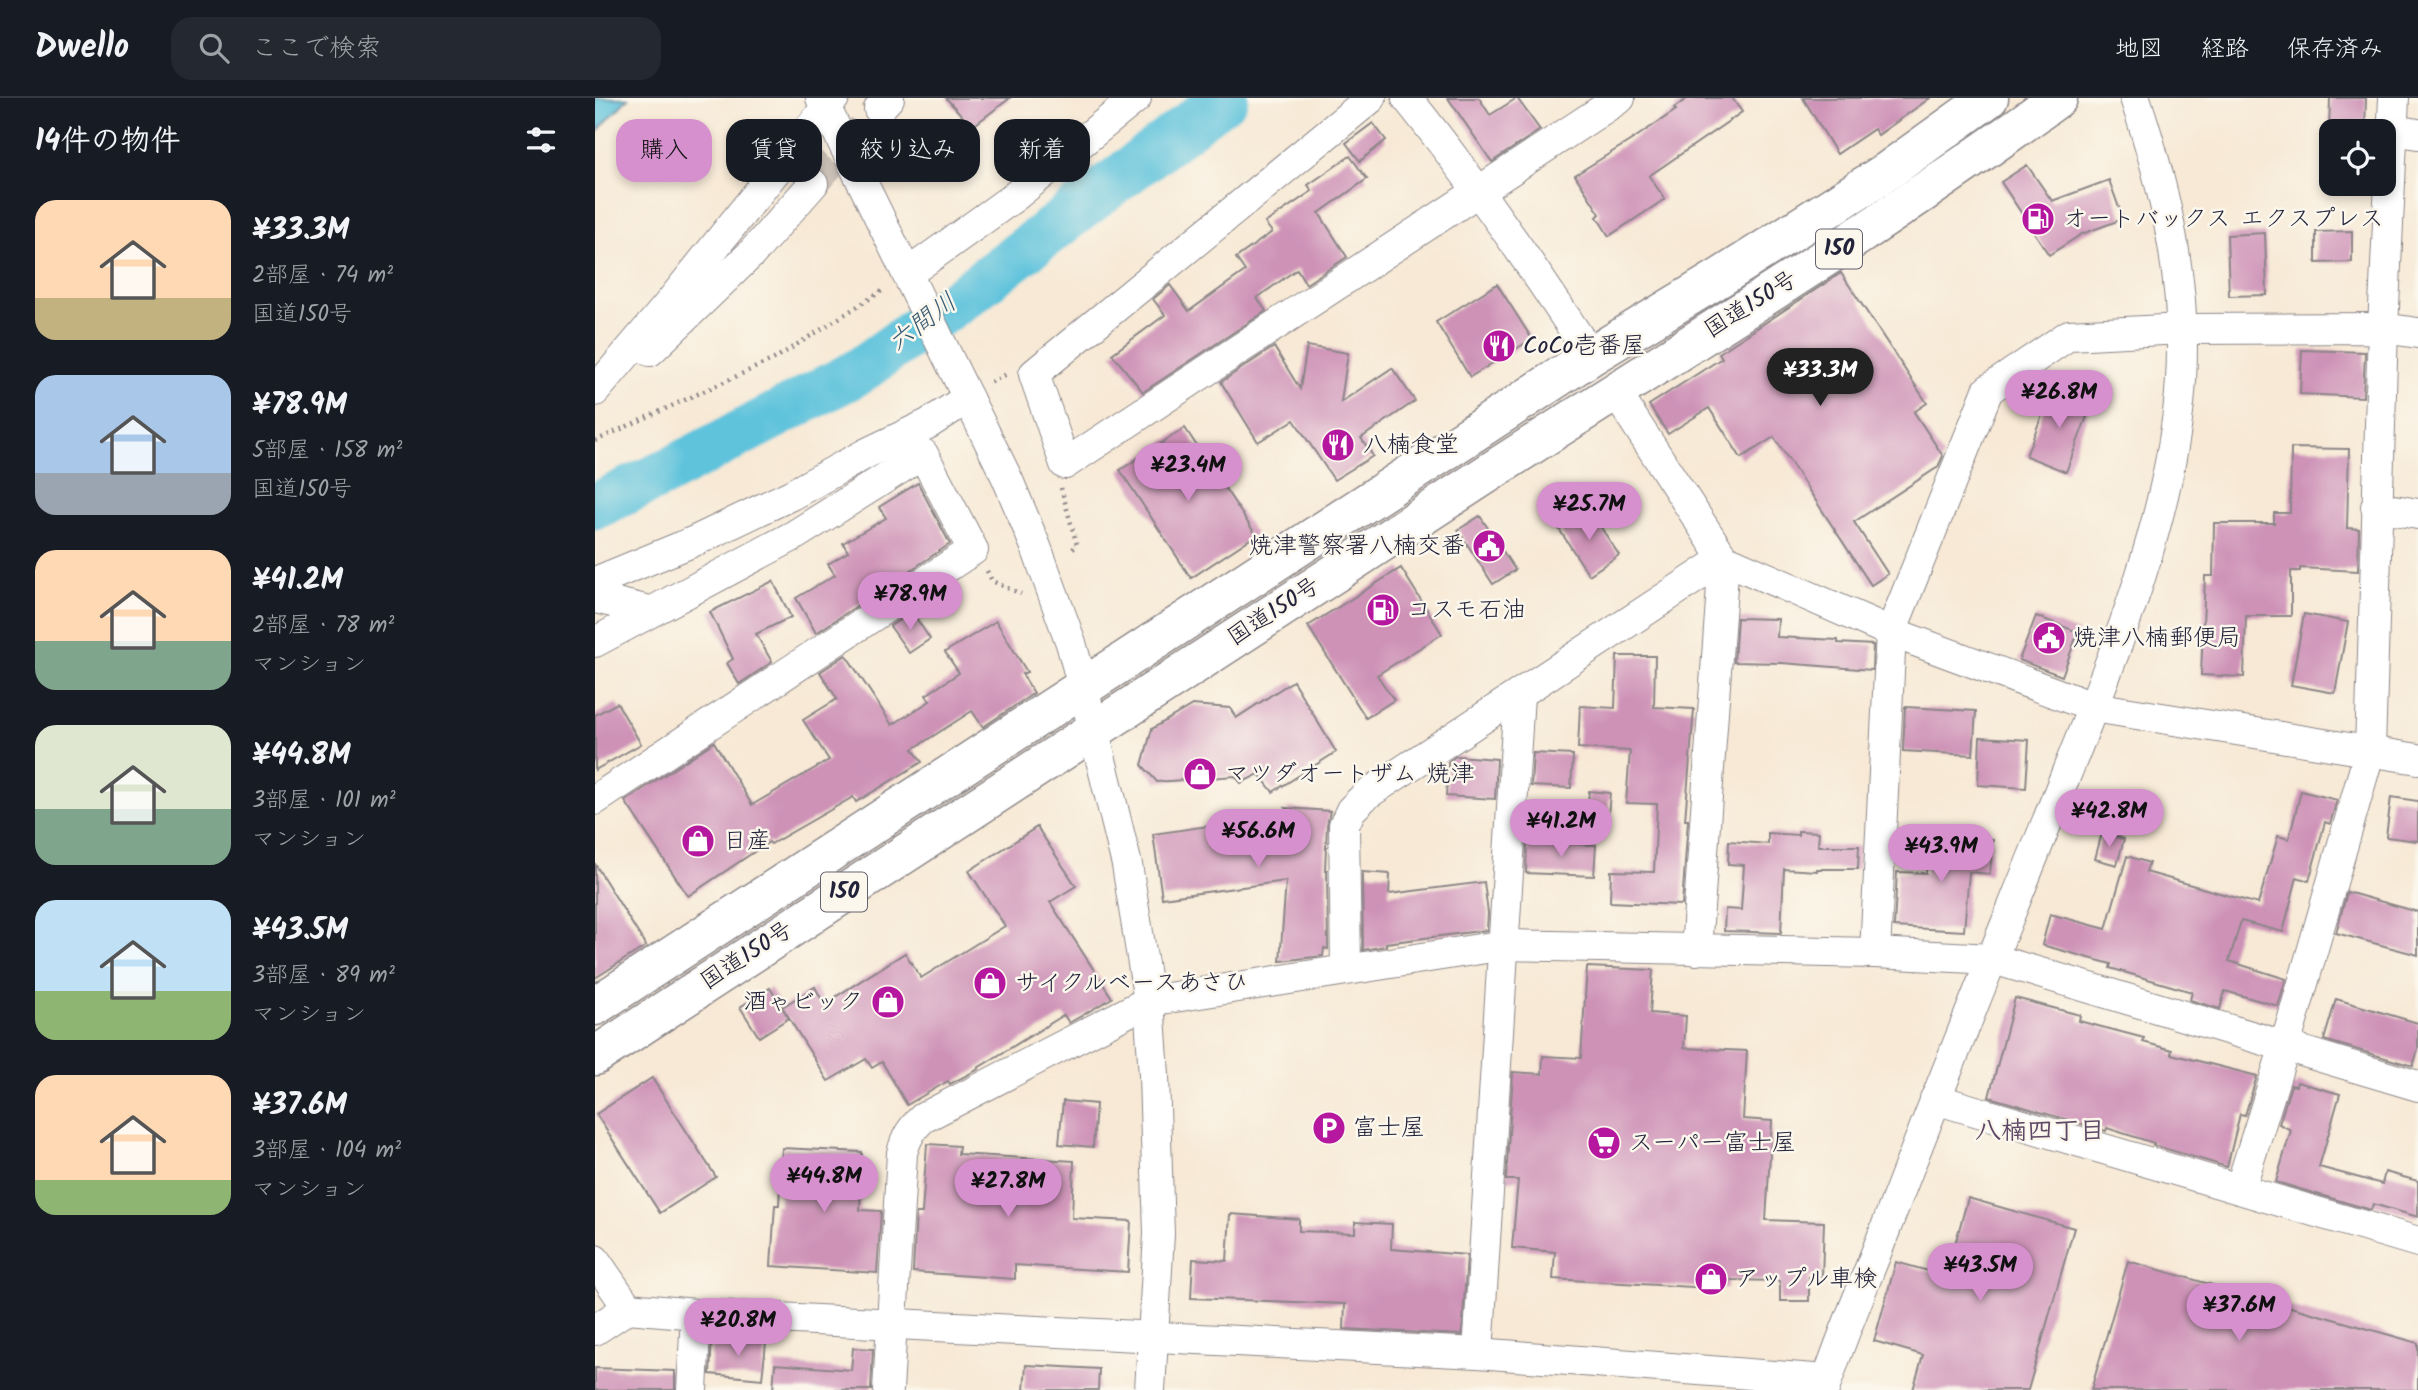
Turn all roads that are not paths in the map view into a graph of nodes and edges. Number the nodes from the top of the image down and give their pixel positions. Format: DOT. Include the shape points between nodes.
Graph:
graph roads {
  1 [pos="1136,98"];
  2 [pos="1371,98"];
  3 [pos="1407,98"];
  4 [pos="1620,98"];
  5 [pos="1989,98"];
  6 [pos="2058,98"];
  7 [pos="2135,98"];
  8 [pos="2394,98"];
  9 [pos="827,101"];
  10 [pos="2406,132"];
  11 [pos="813,184"];
  12 [pos="1479,190"];
  13 [pos="902,283"];
  14 [pos="2383,328"];
  15 [pos="2182,329"];
  16 [pos="2418,334"];
  17 [pos="1591,356"];
  18 [pos="603,382"];
  19 [pos="1615,391"];
  20 [pos="966,394"];
  21 [pos="2377,507"];
  22 [pos="2418,514"];
  23 [pos="1724,559"];
  24 [pos="595,582"];
  25 [pos="595,598"];
  26 [pos="650,611"];
  27 [pos="1891,632"];
  28 [pos="595,642"];
  29 [pos="1083,687"];
  30 [pos="1519,695"];
  31 [pos="2094,707"];
  32 [pos="1094,728"];
  33 [pos="2370,750"];
  34 [pos="2418,759"];
  35 [pos="595,800"];
  36 [pos="1505,945"];
  37 [pos="1696,950"];
  38 [pos="1875,953"];
  39 [pos="1993,959"];
  40 [pos="1346,970"];
  41 [pos="1149,1001"];
  42 [pos="595,1006"];
  43 [pos="2285,1046"];
  44 [pos="595,1056"];
  45 [pos="2418,1086"];
  46 [pos="1935,1099"];
  47 [pos="2241,1189"];
  48 [pos="2418,1242"];
  49 [pos="595,1260"];
  50 [pos="628,1308"];
  51 [pos="696,1314"];
  52 [pos="892,1323"];
  53 [pos="595,1330"];
  54 [pos="1153,1336"];
  55 [pos="1478,1353"];
  56 [pos="1826,1385"];
  57 [pos="692,1390"];
  58 [pos="888,1390"];
  59 [pos="1150,1390"];
  1 -- 13 [label="street"];
  2 -- 12 [label="street" via="1034,374 1065,464"];
  3 -- 12 [label="street"];
  4 -- 12 [label="street"];
  5 -- 17 [label="highway, 国道150号 / 150" via="1889,170"];
  6 -- 19 [label="highway, 国道150号 / 150" via="1893,215"];
  7 -- 15 [label="street" via="2166,202"];
  8 -- 10 [label="street"];
  9 -- 13 [label="street"];
  9 -- 18 [label="street"];
  10 -- 14 [label="street"];
  11 -- 18 [label="street" via="752,253 657,346"];
  12 -- 17 [label="street"];
  13 -- 20 [label="street"];
  14 -- 15 [label="street"];
  14 -- 16 [label="street"];
  14 -- 21 [label="street"];
  15 -- 27 [label="street" via="2069,335 1988,390"];
  15 -- 31 [label="street" via="2175,441 2164,494"];
  17 -- 29 [label="highway, 国道150号 / 150"];
  19 -- 23 [label="street"];
  19 -- 32 [label="highway, 国道150号 / 150"];
  20 -- 24 [label="street" via="928,424 791,495"];
  20 -- 29 [label="street" via="1037,547"];
  21 -- 22 [label="street"];
  21 -- 33 [label="street"];
  23 -- 27 [label="street"];
  23 -- 30 [label="street"];
  23 -- 37 [label="street"];
  25 -- 26 [label="street"];
  26 -- 28 [label="street"];
  26 -- 35 [label="street" via="795,535 923,454 973,550"];
  27 -- 31 [label="street"];
  27 -- 38 [label="street"];
  29 -- 32 [label="street"];
  29 -- 42 [label="highway, 国道150号 / 150"];
  30 -- 36 [label="street"];
  30 -- 40 [label="street" via="1366,794 1351,810 1344,825"];
  31 -- 33 [label="street"];
  31 -- 39 [label="street"];
  32 -- 41 [label="street" via="1127,865"];
  32 -- 44 [label="highway, 国道150号 / 150"];
  33 -- 34 [label="street"];
  33 -- 43 [label="street"];
  36 -- 37 [label="street"];
  36 -- 40 [label="street"];
  36 -- 55 [label="street"];
  37 -- 38 [label="street"];
  38 -- 39 [label="street"];
  39 -- 43 [label="street"];
  39 -- 46 [label="street"];
  40 -- 41 [label="street"];
  41 -- 52 [label="street" via="912,1127 902,1153"];
  41 -- 54 [label="street" via="1159,1234"];
  43 -- 45 [label="street"];
  43 -- 47 [label="street"];
  46 -- 47 [label="street"];
  46 -- 56 [label="street"];
  47 -- 48 [label="street"];
  49 -- 50 [label="street"];
  50 -- 51 [label="street"];
  50 -- 53 [label="street"];
  51 -- 52 [label="street"];
  51 -- 57 [label="street"];
  52 -- 54 [label="street"];
  52 -- 58 [label="street"];
  54 -- 55 [label="street"];
  54 -- 59 [label="street"];
  55 -- 56 [label="street"];
}
